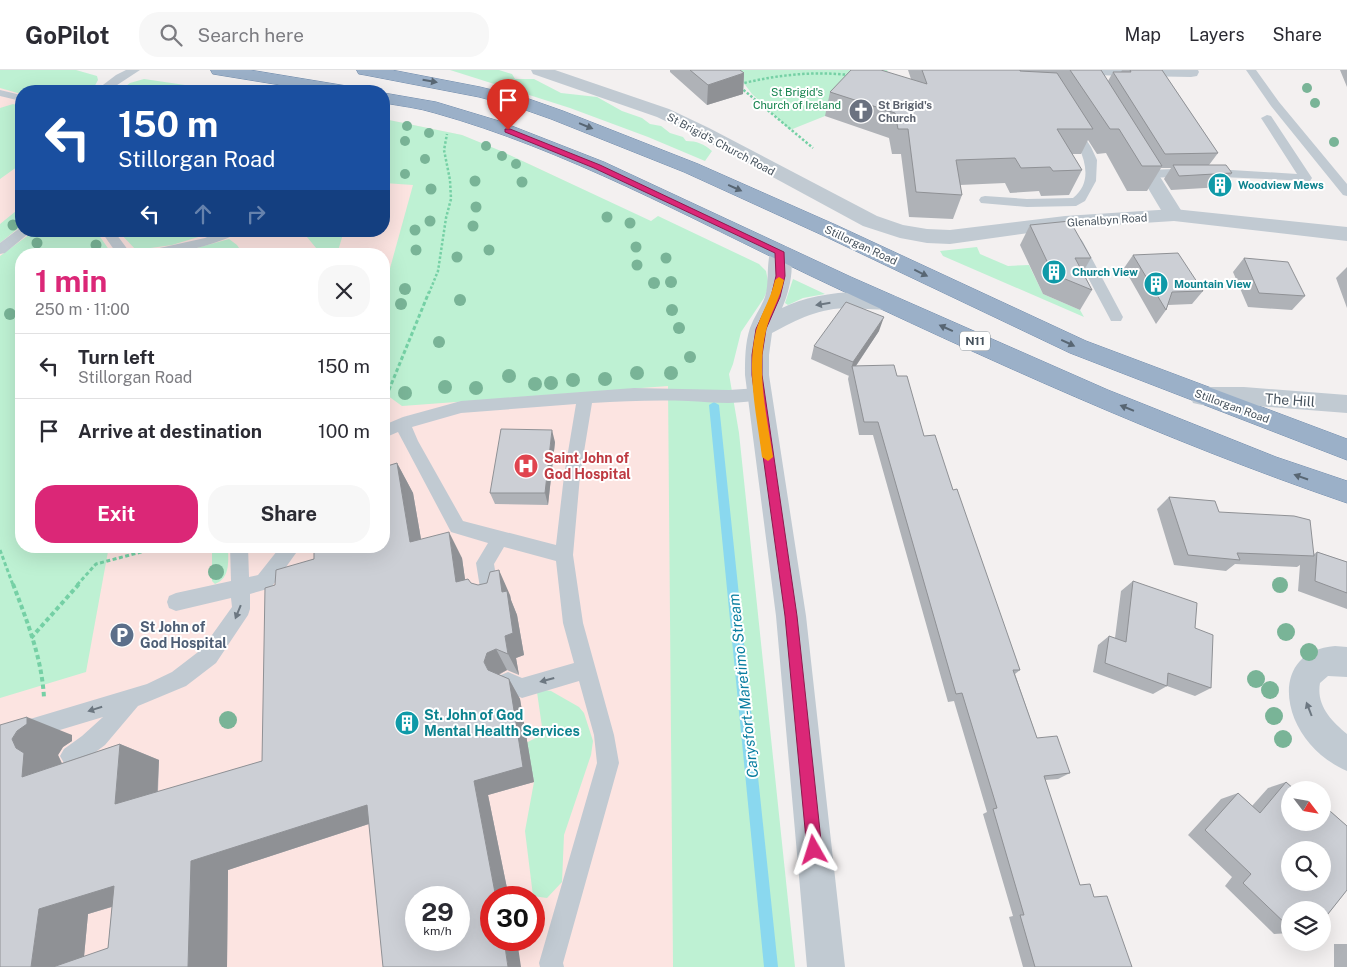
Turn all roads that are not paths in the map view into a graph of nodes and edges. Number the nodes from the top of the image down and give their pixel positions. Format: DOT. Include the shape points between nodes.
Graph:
graph roads {
  1 [pos="135,70"];
  2 [pos="219,70"];
  3 [pos="365,70"];
  4 [pos="539,70"];
  5 [pos="1190,70"];
  6 [pos="1251,70"];
  7 [pos="1089,75"];
  8 [pos="106,76"];
  9 [pos="102,85"];
  10 [pos="108,85"];
  11 [pos="310,85"];
  12 [pos="0,93"];
  13 [pos="15,96"];
  14 [pos="15,99"];
  15 [pos="390,99"];
  16 [pos="0,104"];
  17 [pos="1066,116"];
  18 [pos="1267,118"];
  19 [pos="1125,134"];
  20 [pos="1149,174"];
  21 [pos="1347,192"];
  22 [pos="985,200"];
  23 [pos="1076,202"];
  24 [pos="1174,215"];
  25 [pos="1086,220"];
  26 [pos="870,221"];
  27 [pos="1065,222"];
  28 [pos="1347,234"];
  29 [pos="17,237"];
  30 [pos="111,237"];
  31 [pos="218,237"];
  32 [pos="120,248"];
  33 [pos="178,248"];
  34 [pos="0,250"];
  35 [pos="780,252"];
  36 [pos="889,302"];
  37 [pos="1116,317"];
  38 [pos="761,329"];
  39 [pos="759,394"];
  40 [pos="1202,396"];
  41 [pos="585,399"];
  42 [pos="1347,404"];
  43 [pos="404,423"];
  44 [pos="390,429"];
  45 [pos="1347,450"];
  46 [pos="1347,492"];
  47 [pos="500,538"];
  48 [pos="239,553"];
  49 [pos="287,553"];
  50 [pos="564,555"];
  51 [pos="241,588"];
  52 [pos="492,600"];
  53 [pos="176,602"];
  54 [pos="1347,662"];
  55 [pos="587,669"];
  56 [pos="508,682"];
  57 [pos="132,698"];
  58 [pos="0,738"];
  59 [pos="1347,754"];
  60 [pos="70,756"];
  61 [pos="552,967"];
  62 [pos="826,967"];
  1 -- 10 [label="lane"];
  2 -- 11 [label="highway"];
  3 -- 40 [label="highway, Stillorgan Road, one-way" via="480,92 566,118 691,168 830,230 1078,347"];
  4 -- 26 [label="street, St Brigid's Church Road" via="663,113"];
  5 -- 7 [label="street"];
  6 -- 21 [label="lane"];
  8 -- 9 [label="lane"];
  12 -- 13 [label="lane"];
  14 -- 16 [label="lane"];
  15 -- 35 [label="highway, N11" via="436,107 493,124 597,166"];
  17 -- 23 [label="lane" via="1090,156 1087,189"];
  18 -- 20 [label="lane" via="1306,178 1198,172"];
  19 -- 20 [label="street"];
  20 -- 24 [label="street"];
  22 -- 23 [label="lane"];
  23 -- 25 [label="lane"];
  24 -- 25 [label="street, Glenalbyn Road"];
  24 -- 28 [label="street, Glenalbyn Road"];
  25 -- 27 [label="street, Glenalbyn Road"];
  26 -- 27 [label="street, Glenalbyn Road" via="900,231 950,237"];
  27 -- 37 [label="lane"];
  29 -- 34 [label="lane"];
  30 -- 32 [label="lane"];
  31 -- 33 [label="lane"];
  35 -- 36 [label="highway, N11"];
  35 -- 38 [label="street" via="776,297"];
  36 -- 38 [label="street, one-way" via="848,300 803,307"];
  46 -- 36 [label="highway, N11, one-way" via="1268,465 1099,397"];
  38 -- 39 [label="street" via="757,355"];
  39 -- 41 [label="lane" via="634,394"];
  39 -- 62 [label="street" via="791,616"];
  40 -- 42 [label="street, The Hill"];
  40 -- 45 [label="highway, Stillorgan Road"];
  41 -- 43 [label="lane" via="461,407"];
  41 -- 50 [label="lane" via="572,476"];
  43 -- 44 [label="lane"];
  43 -- 47 [label="lane" via="410,442 457,527"];
  47 -- 50 [label="lane"];
  47 -- 52 [label="lane" via="485,563"];
  48 -- 51 [label="lane"];
  49 -- 51 [label="lane" via="264,582"];
  50 -- 55 [label="lane" via="574,623"];
  51 -- 53 [label="lane"];
  51 -- 57 [label="lane, one-way" via="241,609 209,656 179,678"];
  59 -- 54 [label="street, one-way" via="1320,731 1309,713 1304,696 1305,680 1313,668 1325,662"];
  55 -- 56 [label="lane, one-way" via="522,688"];
  55 -- 61 [label="lane" via="608,763"];
  57 -- 58 [label="lane, one-way"];
  57 -- 60 [label="lane" via="106,732"];
}
